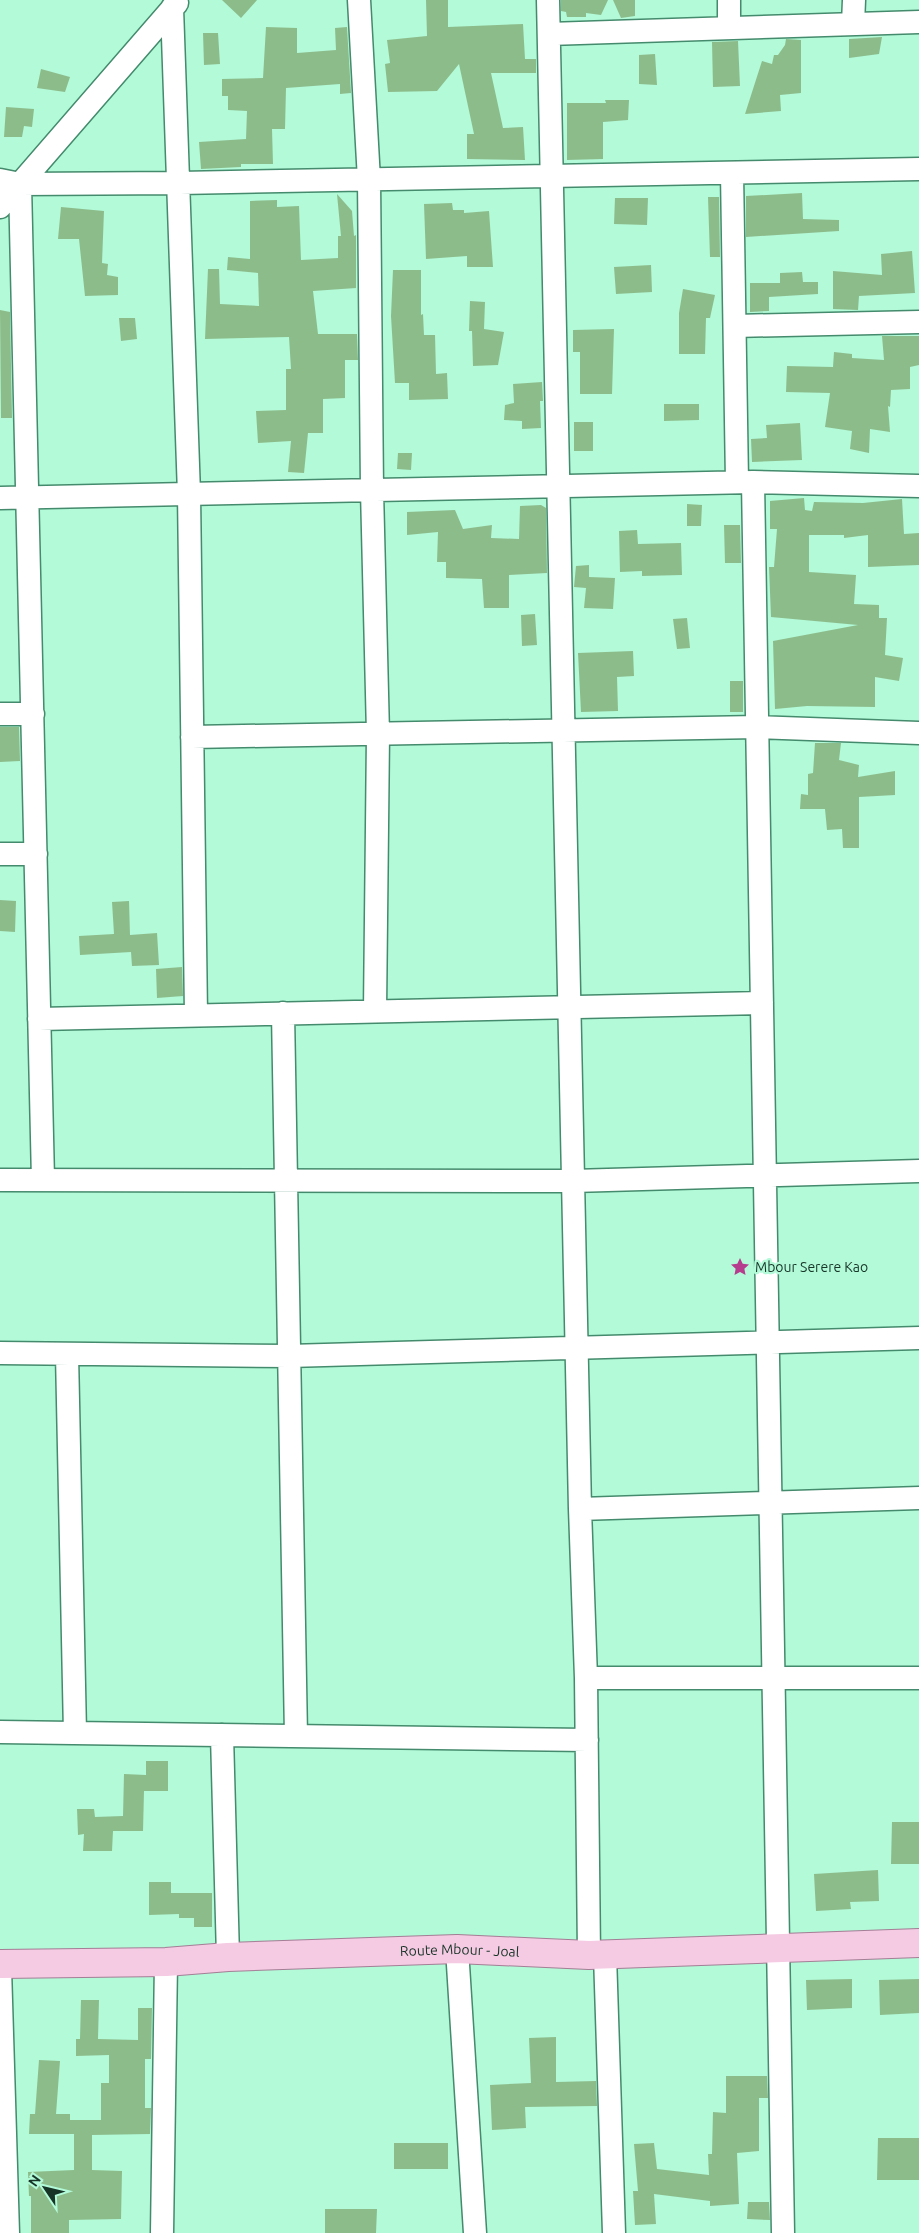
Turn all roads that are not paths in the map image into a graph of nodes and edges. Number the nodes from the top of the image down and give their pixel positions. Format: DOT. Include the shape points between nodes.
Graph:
graph roads {
  1 [pos="359,0"];
  2 [pos="548,0"];
  3 [pos="729,0"];
  4 [pos="854,0"];
  5 [pos="168,8"];
  6 [pos="919,22"];
  7 [pos="853,24"];
  8 [pos="729,28"];
  9 [pos="549,34"];
  10 [pos="919,170"];
  11 [pos="732,173"];
  12 [pos="552,176"];
  13 [pos="369,180"];
  14 [pos="10,182"];
  15 [pos="180,183"];
  16 [pos="0,207"];
  17 [pos="919,322"];
  18 [pos="734,326"];
  19 [pos="745,482"];
  20 [pos="558,486"];
  21 [pos="919,486"];
  22 [pos="372,490"];
  23 [pos="189,494"];
  24 [pos="28,497"];
  25 [pos="0,498"];
  26 [pos="0,714"];
  27 [pos="33,714"];
  28 [pos="757,726"];
  29 [pos="563,730"];
  30 [pos="919,733"];
  31 [pos="378,734"];
  32 [pos="192,737"];
  33 [pos="919,744"];
  34 [pos="0,854"];
  35 [pos="36,854"];
  36 [pos="762,1003"];
  37 [pos="569,1007"];
  38 [pos="375,1011"];
  39 [pos="282,1013"];
  40 [pos="196,1015"];
  41 [pos="39,1019"];
  42 [pos="919,1171"];
  43 [pos="764,1176"];
  44 [pos="0,1180"];
  45 [pos="42,1180"];
  46 [pos="286,1180"];
  47 [pos="573,1181"];
  48 [pos="919,1338"];
  49 [pos="768,1343"];
  50 [pos="577,1348"];
  51 [pos="0,1354"];
  52 [pos="67,1354"];
  53 [pos="289,1356"];
  54 [pos="919,1498"];
  55 [pos="770,1503"];
  56 [pos="580,1509"];
  57 [pos="586,1678"];
  58 [pos="773,1678"];
  59 [pos="919,1678"];
  60 [pos="0,1732"];
  61 [pos="75,1733"];
  62 [pos="222,1735"];
  63 [pos="296,1736"];
  64 [pos="587,1740"];
  65 [pos="919,1943"];
  66 [pos="778,1948"];
  67 [pos="457,1949"];
  68 [pos="597,1955"];
  69 [pos="228,1957"];
  70 [pos="166,1962"];
  71 [pos="0,1966"];
  72 [pos="8,2233"];
  73 [pos="162,2233"];
  74 [pos="475,2233"];
  75 [pos="614,2233"];
  76 [pos="783,2233"];
  1 -- 13 [label="street"];
  2 -- 9 [label="street"];
  3 -- 8 [label="street"];
  4 -- 7 [label="street"];
  5 -- 14 [label="street"];
  5 -- 15 [label="street"];
  6 -- 7 [label="street"];
  7 -- 8 [label="street"];
  8 -- 9 [label="street"];
  9 -- 12 [label="street"];
  10 -- 11 [label="street"];
  11 -- 12 [label="street"];
  11 -- 18 [label="street"];
  12 -- 13 [label="street"];
  12 -- 20 [label="street"];
  13 -- 15 [label="street"];
  13 -- 22 [label="street"];
  14 -- 15 [label="street"];
  14 -- 16 [label="street"];
  14 -- 24 [label="street"];
  15 -- 23 [label="street"];
  17 -- 18 [label="street"];
  18 -- 19 [label="street"];
  19 -- 20 [label="street"];
  19 -- 21 [label="street"];
  19 -- 28 [label="street"];
  20 -- 22 [label="street"];
  20 -- 29 [label="street"];
  22 -- 23 [label="street"];
  22 -- 31 [label="street"];
  23 -- 24 [label="street"];
  23 -- 32 [label="street"];
  24 -- 25 [label="street"];
  24 -- 27 [label="street"];
  26 -- 27 [label="street"];
  27 -- 35 [label="street"];
  28 -- 29 [label="street"];
  28 -- 30 [label="street"];
  28 -- 36 [label="street"];
  29 -- 31 [label="street"];
  29 -- 37 [label="street"];
  30 -- 33 [label="street"];
  31 -- 32 [label="street"];
  31 -- 38 [label="street"];
  32 -- 40 [label="street"];
  34 -- 35 [label="street"];
  35 -- 41 [label="street"];
  36 -- 37 [label="street"];
  36 -- 43 [label="street"];
  37 -- 38 [label="street"];
  37 -- 47 [label="street"];
  38 -- 39 [label="street"];
  39 -- 40 [label="street"];
  39 -- 46 [label="street"];
  40 -- 41 [label="street"];
  41 -- 45 [label="street"];
  42 -- 43 [label="street"];
  43 -- 47 [label="street"];
  43 -- 49 [label="street"];
  44 -- 45 [label="street"];
  45 -- 46 [label="street"];
  46 -- 47 [label="street"];
  46 -- 53 [label="street"];
  47 -- 50 [label="street"];
  48 -- 49 [label="street"];
  49 -- 50 [label="street"];
  49 -- 55 [label="street"];
  50 -- 53 [label="street"];
  50 -- 56 [label="street"];
  51 -- 52 [label="street"];
  52 -- 53 [label="street"];
  52 -- 61 [label="street"];
  53 -- 63 [label="street"];
  54 -- 55 [label="street"];
  55 -- 56 [label="street"];
  55 -- 58 [label="street"];
  56 -- 57 [label="street"];
  57 -- 58 [label="street"];
  57 -- 64 [label="street"];
  58 -- 59 [label="street"];
  58 -- 66 [label="street"];
  60 -- 61 [label="street"];
  61 -- 62 [label="street"];
  62 -- 63 [label="street"];
  62 -- 69 [label="street"];
  63 -- 64 [label="street"];
  64 -- 68 [label="street"];
  65 -- 66 [label="main road, Route Mbour - Joal"];
  66 -- 68 [label="main road, Route Mbour - Joal"];
  66 -- 76 [label="street"];
  67 -- 68 [label="main road, Route Mbour - Joal"];
  67 -- 69 [label="main road, Route Mbour - Joal"];
  67 -- 74 [label="street"];
  68 -- 75 [label="street"];
  69 -- 70 [label="main road, Route Mbour - Joal"];
  70 -- 71 [label="main road, Route Mbour - Joal"];
  70 -- 73 [label="street"];
  71 -- 72 [label="street"];
}
